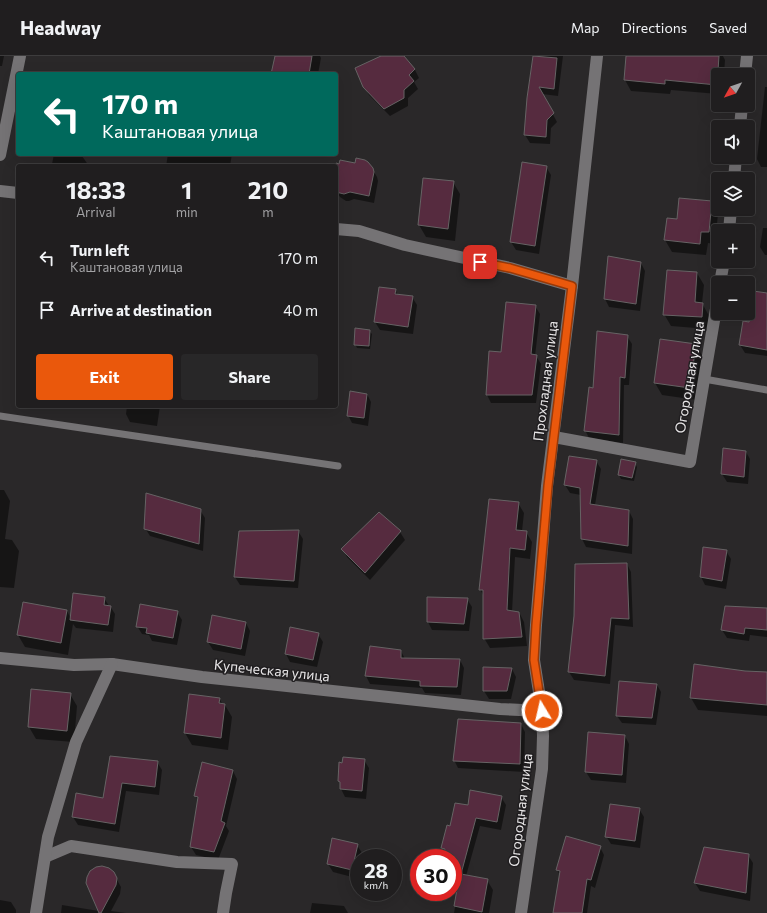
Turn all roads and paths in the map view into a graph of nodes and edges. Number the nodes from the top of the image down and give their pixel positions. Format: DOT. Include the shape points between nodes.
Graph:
graph roads {
  1 [pos="20,56"];
  2 [pos="598,56"];
  3 [pos="747,56"];
  4 [pos="746,68"];
  5 [pos="17,72"];
  6 [pos="16,76"];
  7 [pos="0,155"];
  8 [pos="0,191"];
  9 [pos="16,192"];
  10 [pos="338,229"];
  11 [pos="572,286"];
  12 [pos="714,320"];
  13 [pos="704,379"];
  14 [pos="767,390"];
  15 [pos="0,416"];
  16 [pos="554,437"];
  17 [pos="338,466"];
  18 [pos="0,658"];
  19 [pos="112,664"];
  20 [pos="542,711"];
  21 [pos="45,857"];
  22 [pos="36,913"];
  23 [pos="223,913"];
  24 [pos="521,913"];
  1 -- 5 [label="street"];
  2 -- 11 [label="street, Прохладная улица"];
  3 -- 4 [label="street"];
  6 -- 7 [label="street"];
  8 -- 9 [label="street"];
  10 -- 11 [label="street" via="359,231 405,245 510,268"];
  11 -- 16 [label="street, Прохладная улица"];
  12 -- 13 [label="street, Огородная улица"];
  13 -- 14 [label="lane"];
  13 -- 16 [label="street, Огородная улица" via="690,462"];
  15 -- 17 [label="lane"];
  16 -- 20 [label="street, Прохладная улица" via="534,660"];
  18 -- 19 [label="street, Купеческая улица" via="74,665"];
  19 -- 20 [label="street, Купеческая улица" via="202,677 500,709"];
  19 -- 21 [label="street" via="76,742 48,837"];
  20 -- 24 [label="street, Огородная улица" via="542,769"];
  21 -- 22 [label="street"];
  21 -- 23 [label="street" via="71,846 176,862 232,864"];
}
